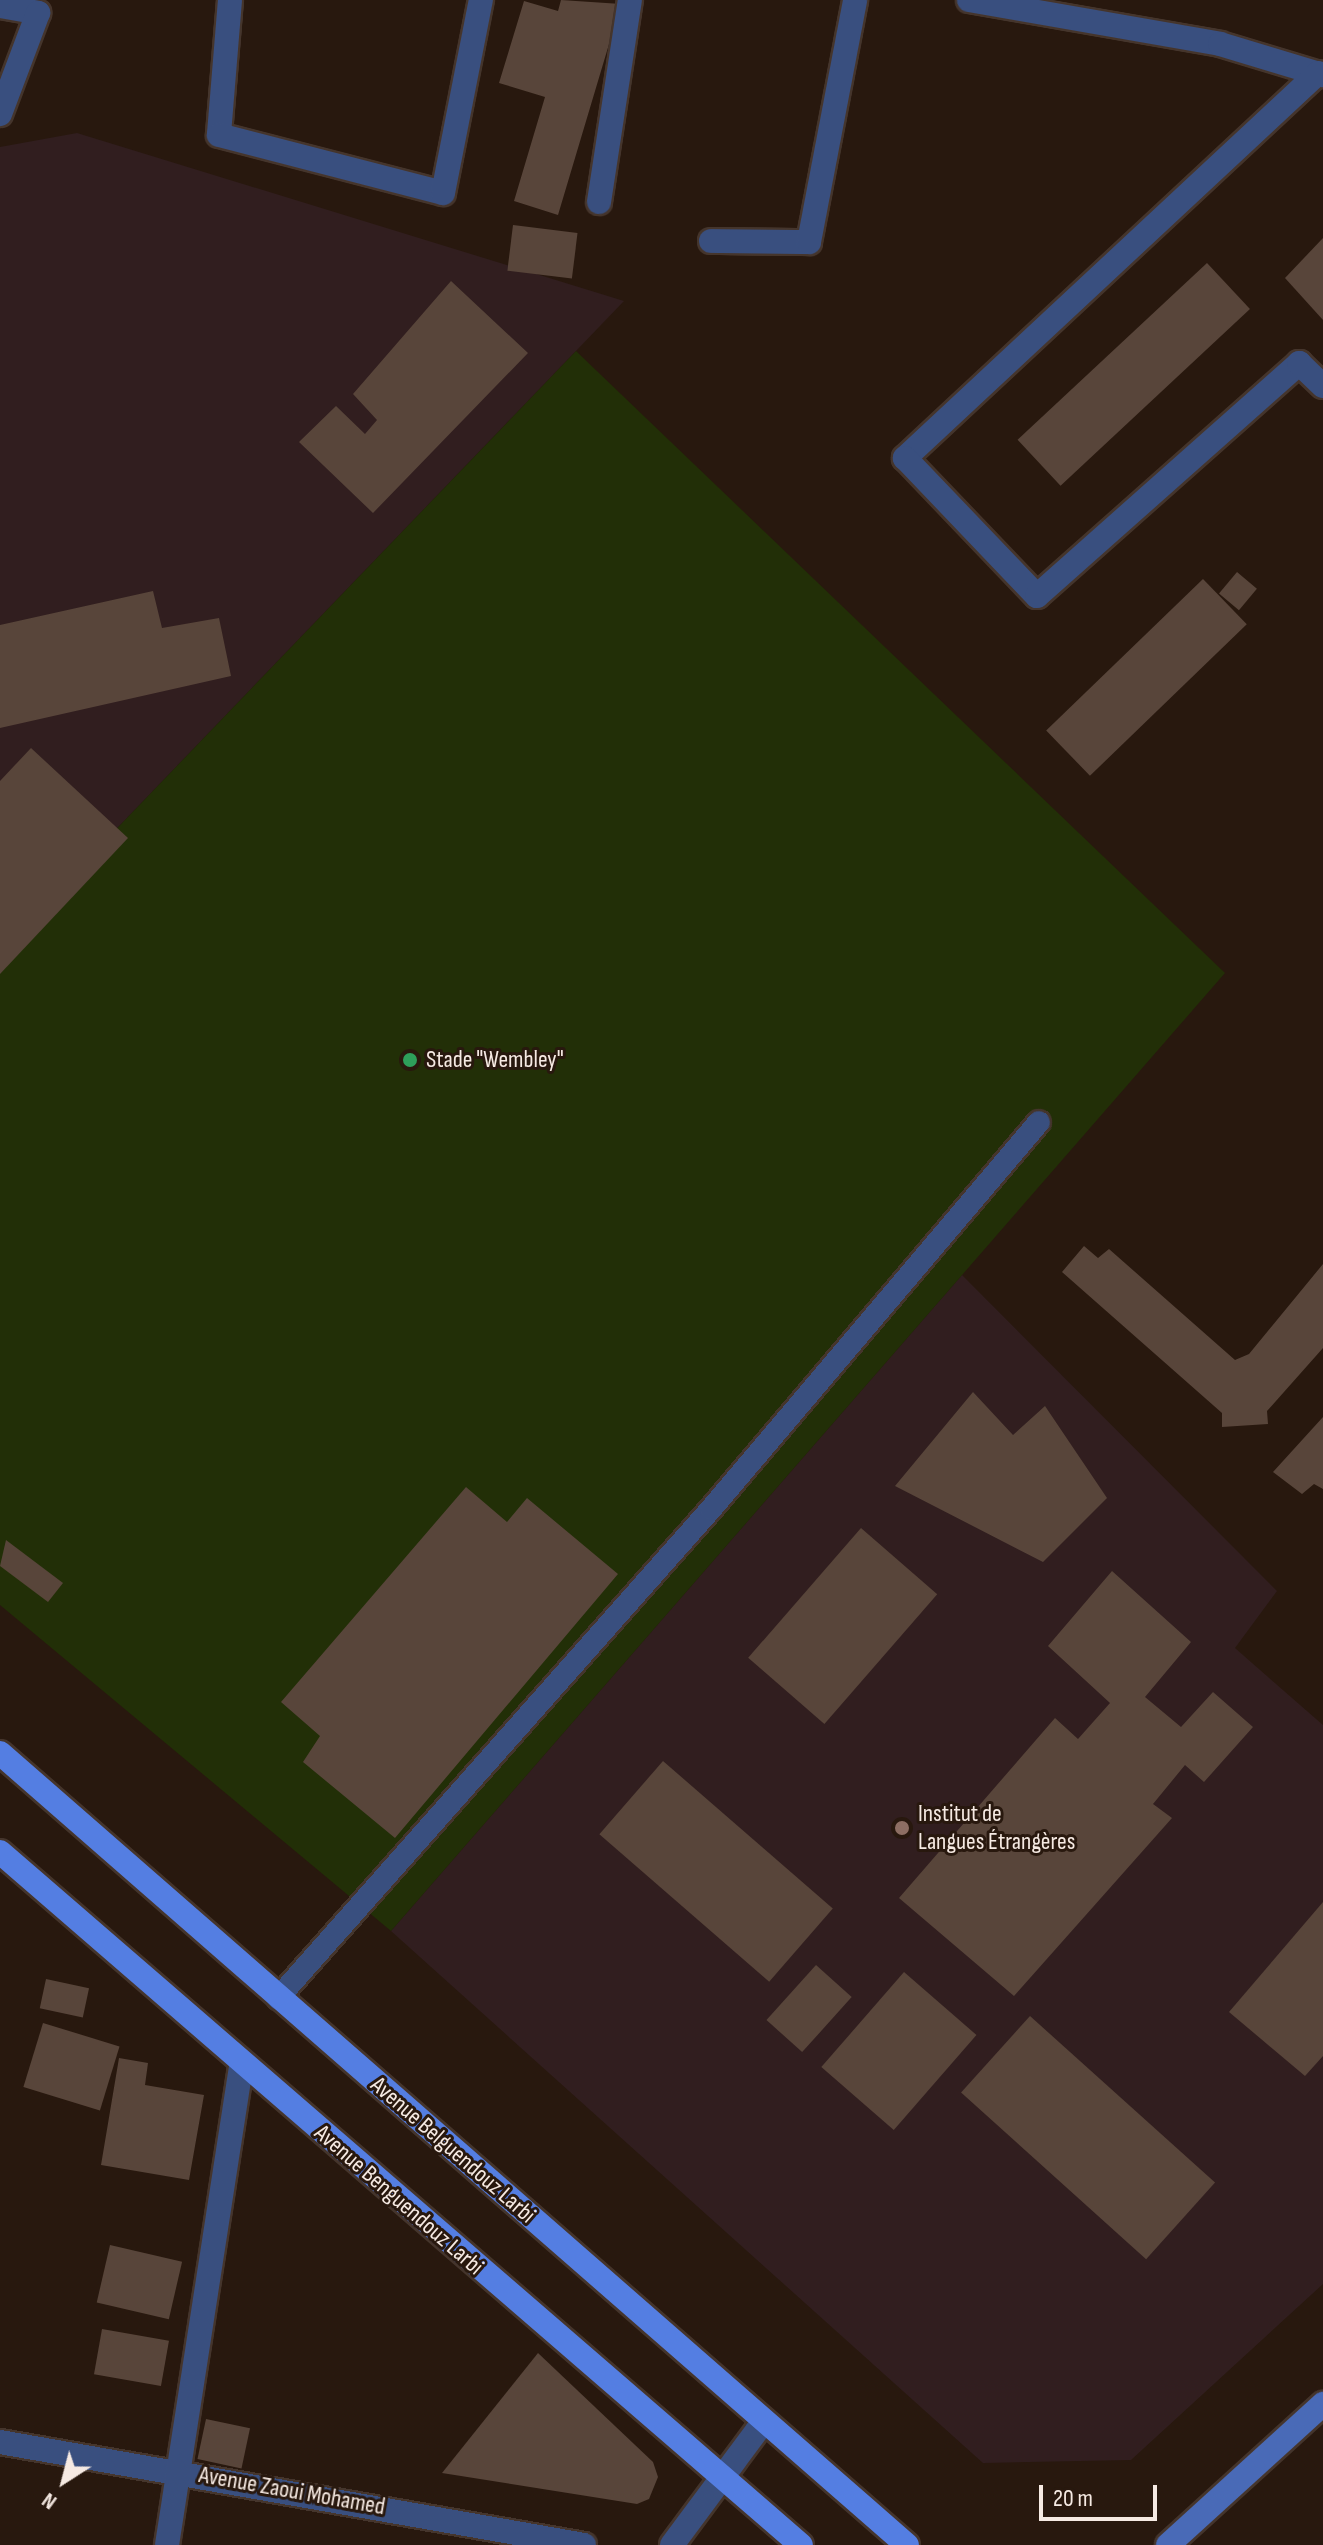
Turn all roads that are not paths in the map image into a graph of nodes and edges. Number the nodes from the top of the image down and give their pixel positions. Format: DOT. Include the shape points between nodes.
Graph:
graph roads {
  1 [pos="230,0"];
  2 [pos="481,0"];
  3 [pos="630,0"];
  4 [pos="855,0"];
  5 [pos="969,0"];
  6 [pos="0,6"];
  7 [pos="1321,74"];
  8 [pos="0,114"];
  9 [pos="599,202"];
  10 [pos="711,241"];
  11 [pos="1323,386"];
  12 [pos="1039,1122"];
  13 [pos="0,1753"];
  14 [pos="0,1852"];
  15 [pos="278,1998"];
  16 [pos="241,2065"];
  17 [pos="1323,2404"];
  18 [pos="764,2421"];
  19 [pos="0,2442"];
  20 [pos="179,2471"];
  21 [pos="721,2477"];
  22 [pos="517,2538"];
  23 [pos="167,2545"];
  24 [pos="584,2545"];
  25 [pos="672,2545"];
  26 [pos="801,2545"];
  27 [pos="907,2545"];
  28 [pos="1168,2545"];
  1 -- 2 [label="street" via="219,135 443,193"];
  3 -- 9 [label="street"];
  4 -- 10 [label="street" via="809,242"];
  5 -- 7 [label="street" via="1220,44"];
  6 -- 8 [label="street" via="38,13"];
  7 -- 11 [label="street" via="905,458 1037,596 1299,363"];
  12 -- 15 [label="lane" via="701,1521"];
  13 -- 15 [label="main road, Avenue Belguendouz Larbi"];
  14 -- 16 [label="main road, Avenue Benguendouz Larbi"];
  15 -- 18 [label="main road, Avenue Belguendouz Larbi"];
  16 -- 20 [label="street"];
  16 -- 21 [label="main road, Avenue Benguendouz Larbi"];
  17 -- 28 [label="main road"];
  18 -- 21 [label="street"];
  18 -- 27 [label="main road, Avenue Belguendouz Larbi"];
  19 -- 20 [label="street, Avenue Zaoui Mohamed"];
  20 -- 22 [label="street, Avenue Zaoui Mohamed"];
  20 -- 23 [label="street"];
  21 -- 25 [label="street"];
  21 -- 26 [label="main road, Avenue Benguendouz Larbi"];
  22 -- 24 [label="street, Avenue Zaoui Mohamed"];
}
